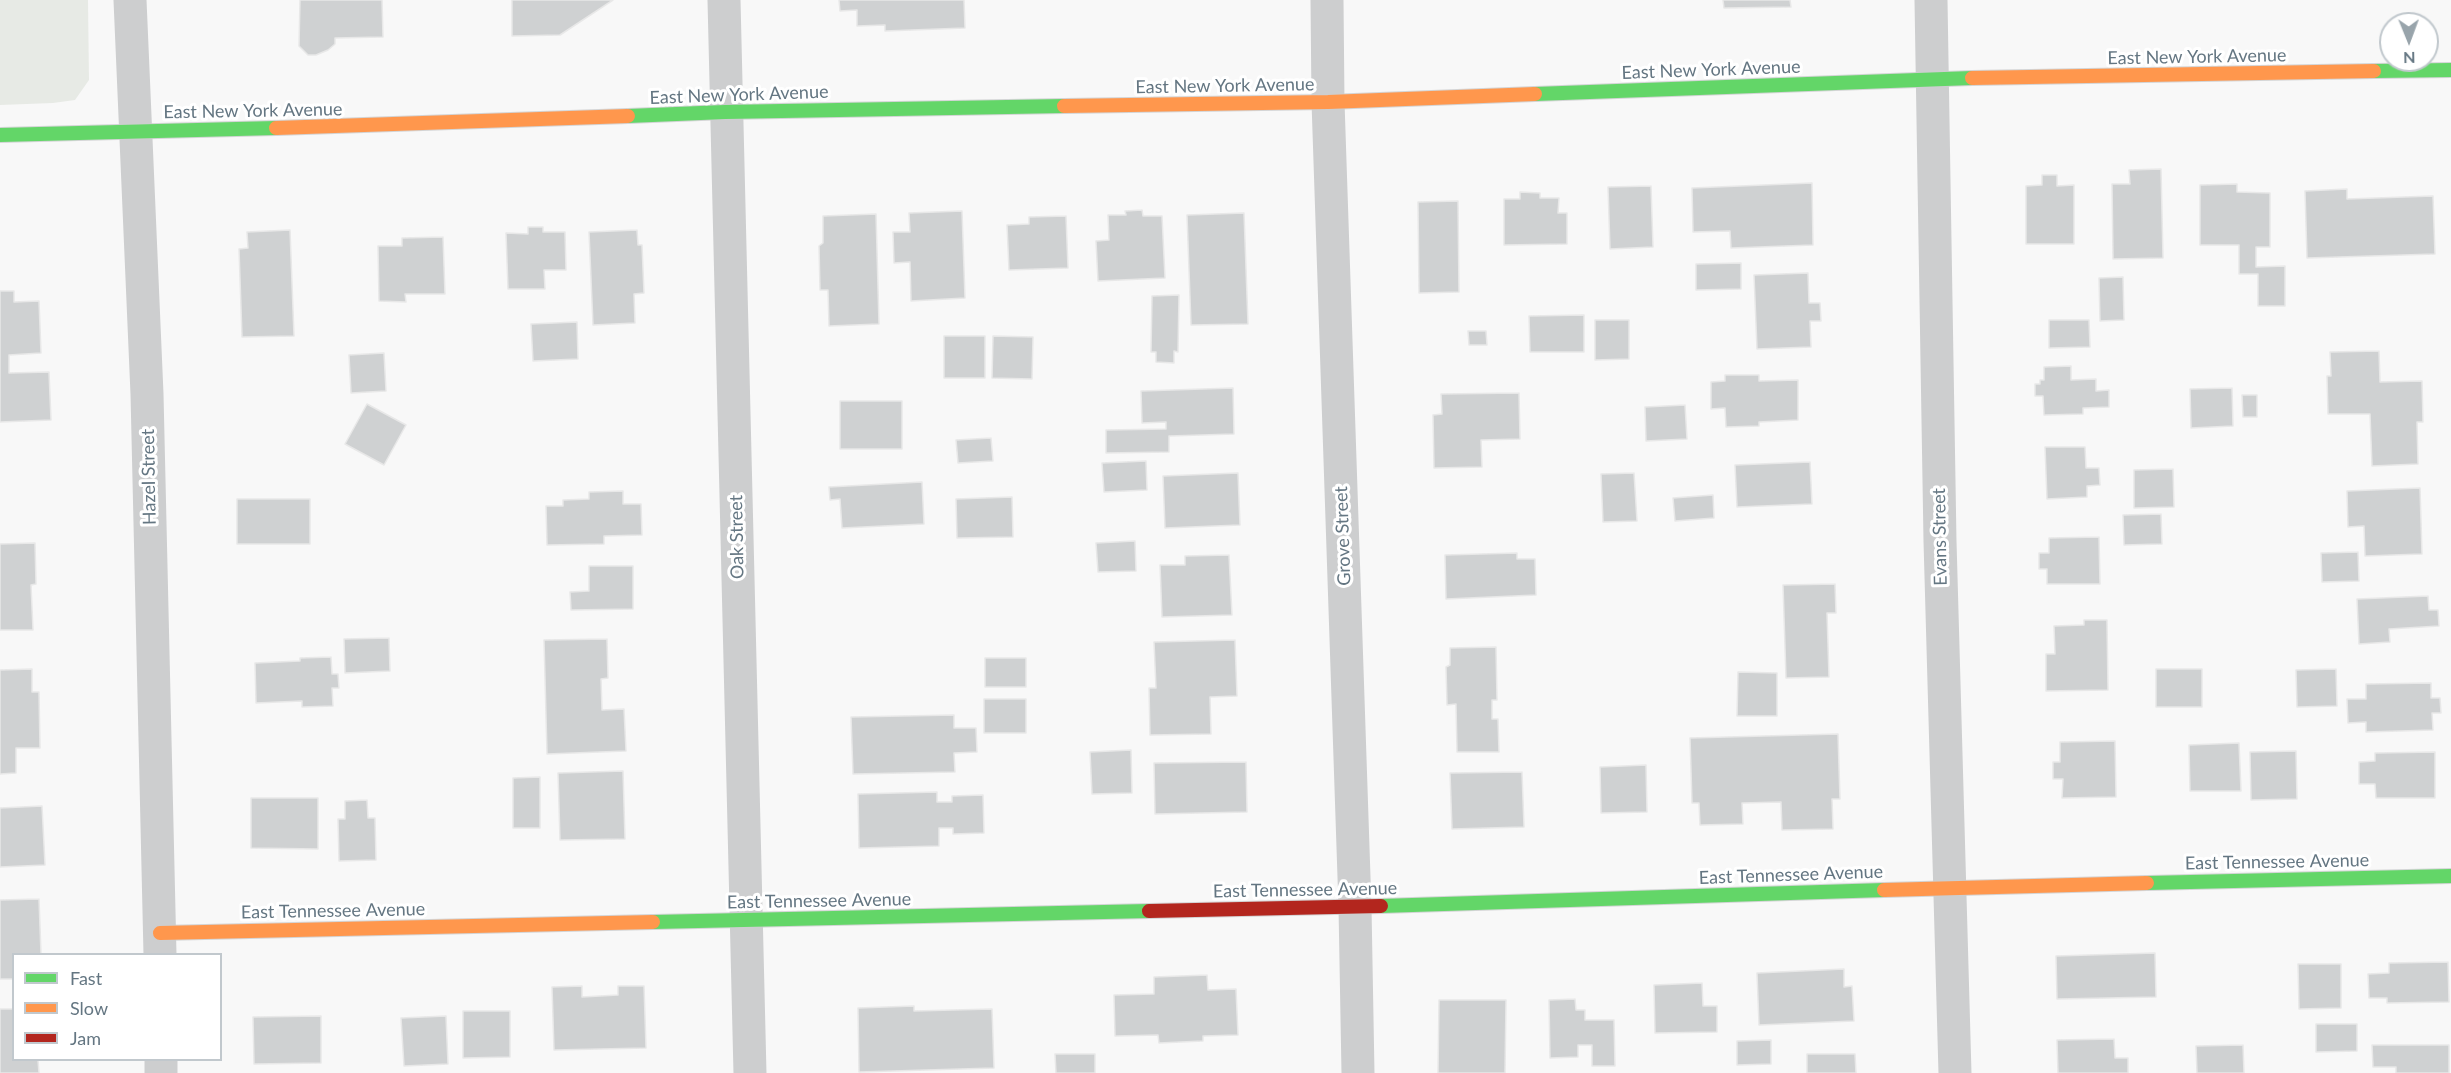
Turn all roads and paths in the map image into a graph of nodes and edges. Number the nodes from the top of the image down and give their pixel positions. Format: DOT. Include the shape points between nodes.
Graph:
graph roads {
  1 [pos="130,0"];
  2 [pos="724,0"];
  3 [pos="1327,0"];
  4 [pos="1931,0"];
  5 [pos="2451,70"];
  6 [pos="1933,79"];
  7 [pos="1328,102"];
  8 [pos="725,112"];
  9 [pos="134,132"];
  10 [pos="0,135"];
  11 [pos="2451,876"];
  12 [pos="1950,888"];
  13 [pos="1355,907"];
  14 [pos="746,920"];
  15 [pos="160,944"];
  16 [pos="750,1073"];
  17 [pos="1358,1073"];
  18 [pos="1955,1073"];
  1 -- 9 [label="street, Hazel Street"];
  2 -- 8 [label="street, Oak Street"];
  3 -- 7 [label="street, Grove Street"];
  4 -- 6 [label="street, Evans Street"];
  5 -- 6 [label="street, East New York Avenue"];
  6 -- 7 [label="street, East New York Avenue"];
  6 -- 12 [label="street, Evans Street"];
  7 -- 8 [label="street, East New York Avenue"];
  7 -- 13 [label="street, Grove Street"];
  8 -- 9 [label="street, East New York Avenue"];
  8 -- 14 [label="street, Oak Street"];
  9 -- 10 [label="street, East New York Avenue"];
  9 -- 15 [label="street, Hazel Street" via="147,394"];
  11 -- 12 [label="street, East Tennessee Avenue"];
  12 -- 13 [label="street, East Tennessee Avenue"];
  12 -- 18 [label="street, Evans Street"];
  13 -- 14 [label="street, East Tennessee Avenue"];
  13 -- 17 [label="street, Grove Street"];
  14 -- 15 [label="street, East Tennessee Avenue"];
  14 -- 16 [label="street, Oak Street"];
}
